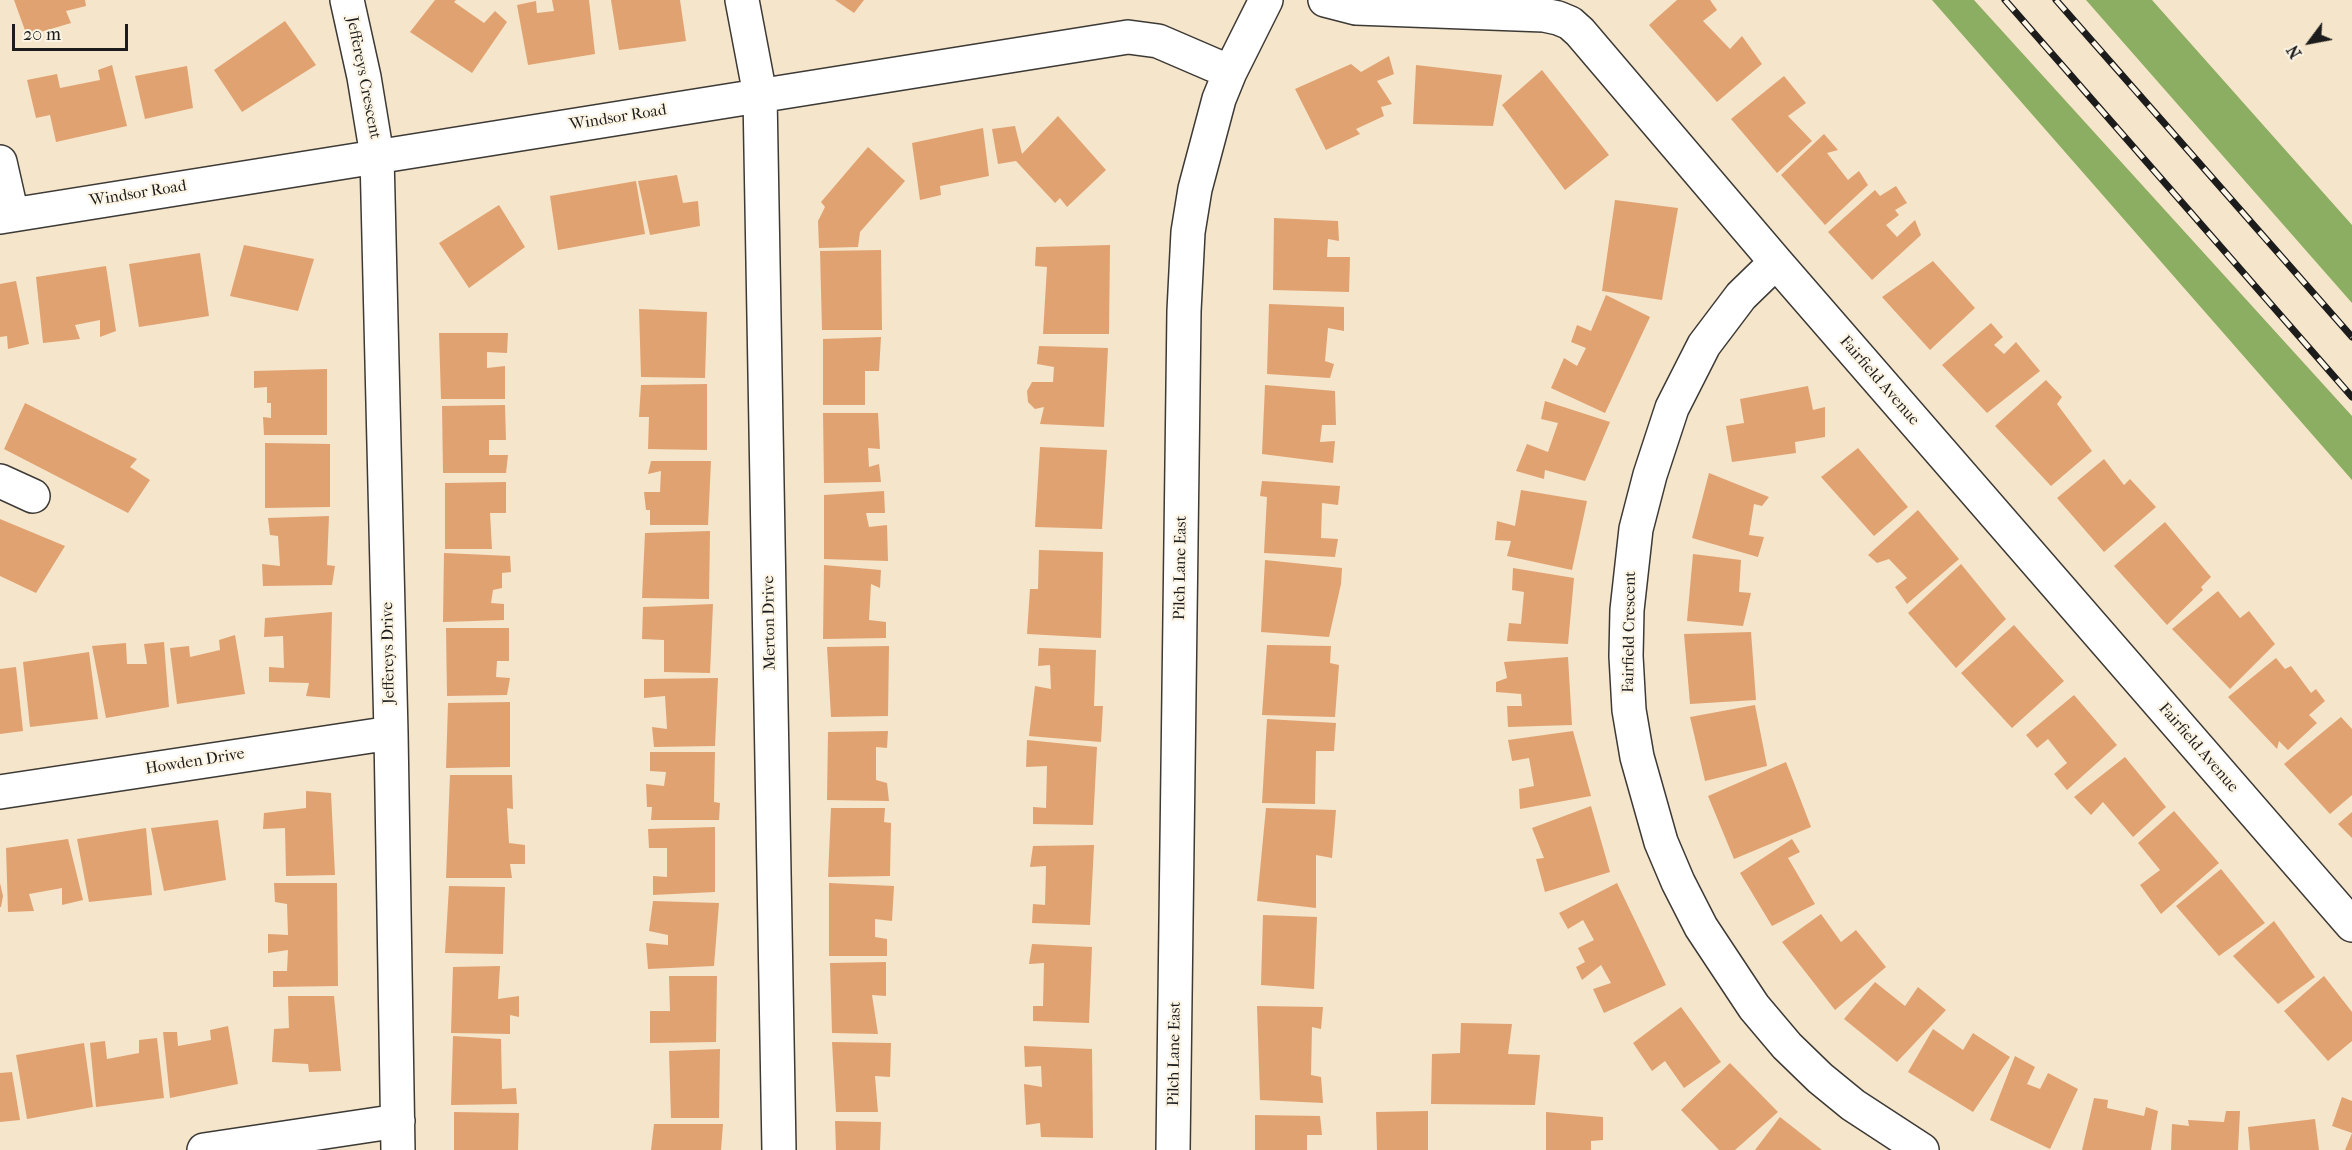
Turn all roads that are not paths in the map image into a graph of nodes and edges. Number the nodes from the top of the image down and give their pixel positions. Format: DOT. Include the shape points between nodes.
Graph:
graph roads {
  1 [pos="347,0"];
  2 [pos="742,0"];
  3 [pos="1266,0"];
  4 [pos="1325,0"];
  5 [pos="1230,72"];
  6 [pos="760,95"];
  7 [pos="377,156"];
  8 [pos="0,162"];
  9 [pos="6,216"];
  10 [pos="1776,262"];
  11 [pos="0,481"];
  12 [pos="33,496"];
  13 [pos="391,733"];
  14 [pos="0,792"];
  15 [pos="2352,925"];
  16 [pos="398,1135"];
  17 [pos="204,1150"];
  18 [pos="779,1150"];
  19 [pos="1173,1150"];
  20 [pos="1922,1150"];
  1 -- 7 [label="street, Jeffereys Crescent"];
  2 -- 6 [label="street, Merton Drive"];
  3 -- 5 [label="street, Pilch Lane East"];
  4 -- 10 [label="street, Fairfield Avenue" via="1356,8 1544,15 1570,23"];
  5 -- 6 [label="street, Windsor Road" via="1158,41 1128,37"];
  5 -- 19 [label="street, Pilch Lane East" via="1195,189 1185,271"];
  6 -- 7 [label="street, Windsor Road"];
  6 -- 18 [label="street, Merton Drive"];
  7 -- 9 [label="street, Windsor Road"];
  7 -- 13 [label="street, Jeffereys Drive"];
  8 -- 9 [label="street"];
  10 -- 15 [label="street, Fairfield Avenue"];
  10 -- 20 [label="street, Fairfield Crescent" via="1741,296 1704,345 1672,408 1650,475 1636,529 1627,610 1629,710 1661,842 1701,927 1747,998 1787,1046 1820,1077 1853,1105"];
  11 -- 12 [label="street"];
  13 -- 14 [label="street, Howden Drive"];
  13 -- 16 [label="street, Jeffereys Drive"];
  16 -- 17 [label="street"];
}
